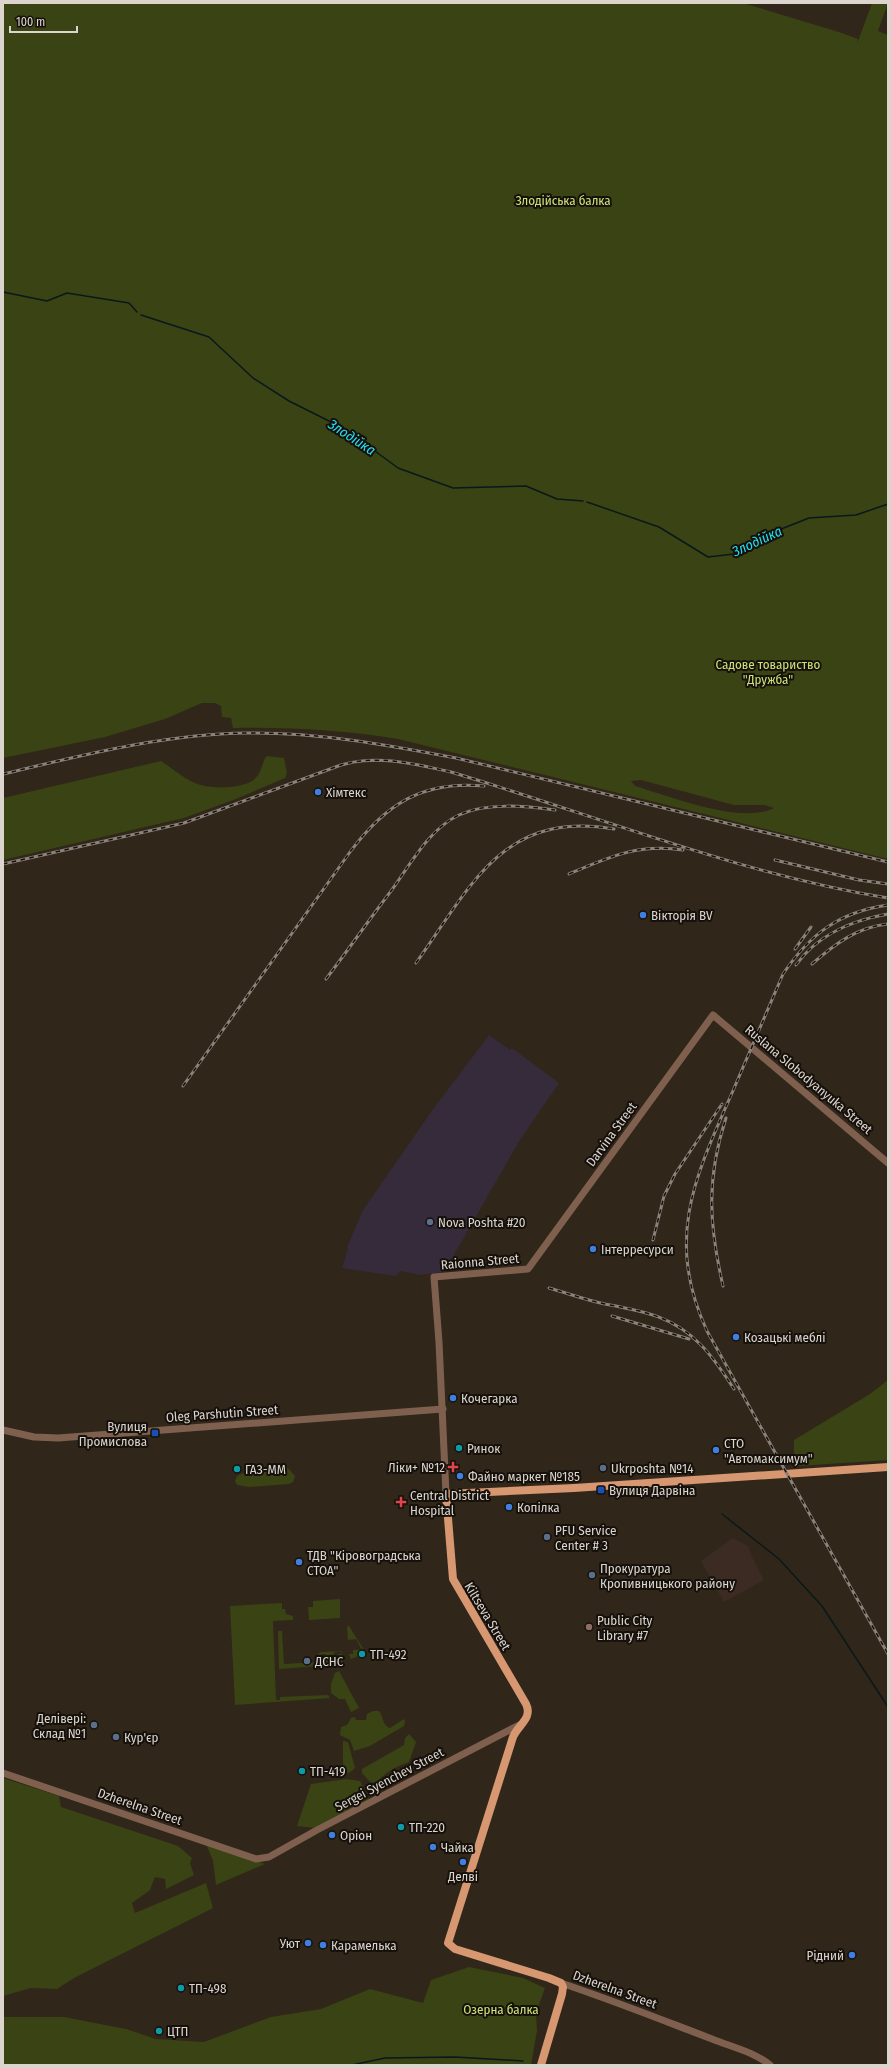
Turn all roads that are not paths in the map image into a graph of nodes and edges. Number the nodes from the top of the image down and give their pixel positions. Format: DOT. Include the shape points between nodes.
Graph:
graph roads {
  1 [pos="713,1015"];
  2 [pos="888,1163"];
  3 [pos="528,1269"];
  4 [pos="434,1277"];
  5 [pos="443,1409"];
  6 [pos="3,1430"];
  7 [pos="888,1467"];
  8 [pos="446,1494"];
  9 [pos="521,1724"];
  10 [pos="3,1772"];
  11 [pos="269,1857"];
  12 [pos="449,1946"];
  13 [pos="561,1983"];
  14 [pos="541,2065"];
  15 [pos="770,2065"];
  1 -- 2 [label="street, Ruslana Slobodyanyuka Street"];
  1 -- 3 [label="street, Darvina Street"];
  3 -- 4 [label="street, Raionna Street"];
  4 -- 5 [label="street, Kiltseva Street"];
  5 -- 6 [label="street, Oleg Parshutin Street" via="58,1438 34,1437"];
  5 -- 8 [label="street, Kiltseva Street"];
  7 -- 8 [label="main road" via="566,1489"];
  8 -- 9 [label="main road, Kiltseva Street" via="453,1579 527,1706 527,1717"];
  9 -- 11 [label="street, Sergei Syenchev Street"];
  9 -- 12 [label="main road, Kiltseva Street" via="513,1736 499,1778 448,1940"];
  10 -- 11 [label="street, Dzherelna Street" via="256,1859"];
  12 -- 13 [label="main road, Dzherelna Street"];
  13 -- 14 [label="main road" via="562,1994"];
  13 -- 15 [label="street, Dzherelna Street" via="743,2050 764,2059"];
}
